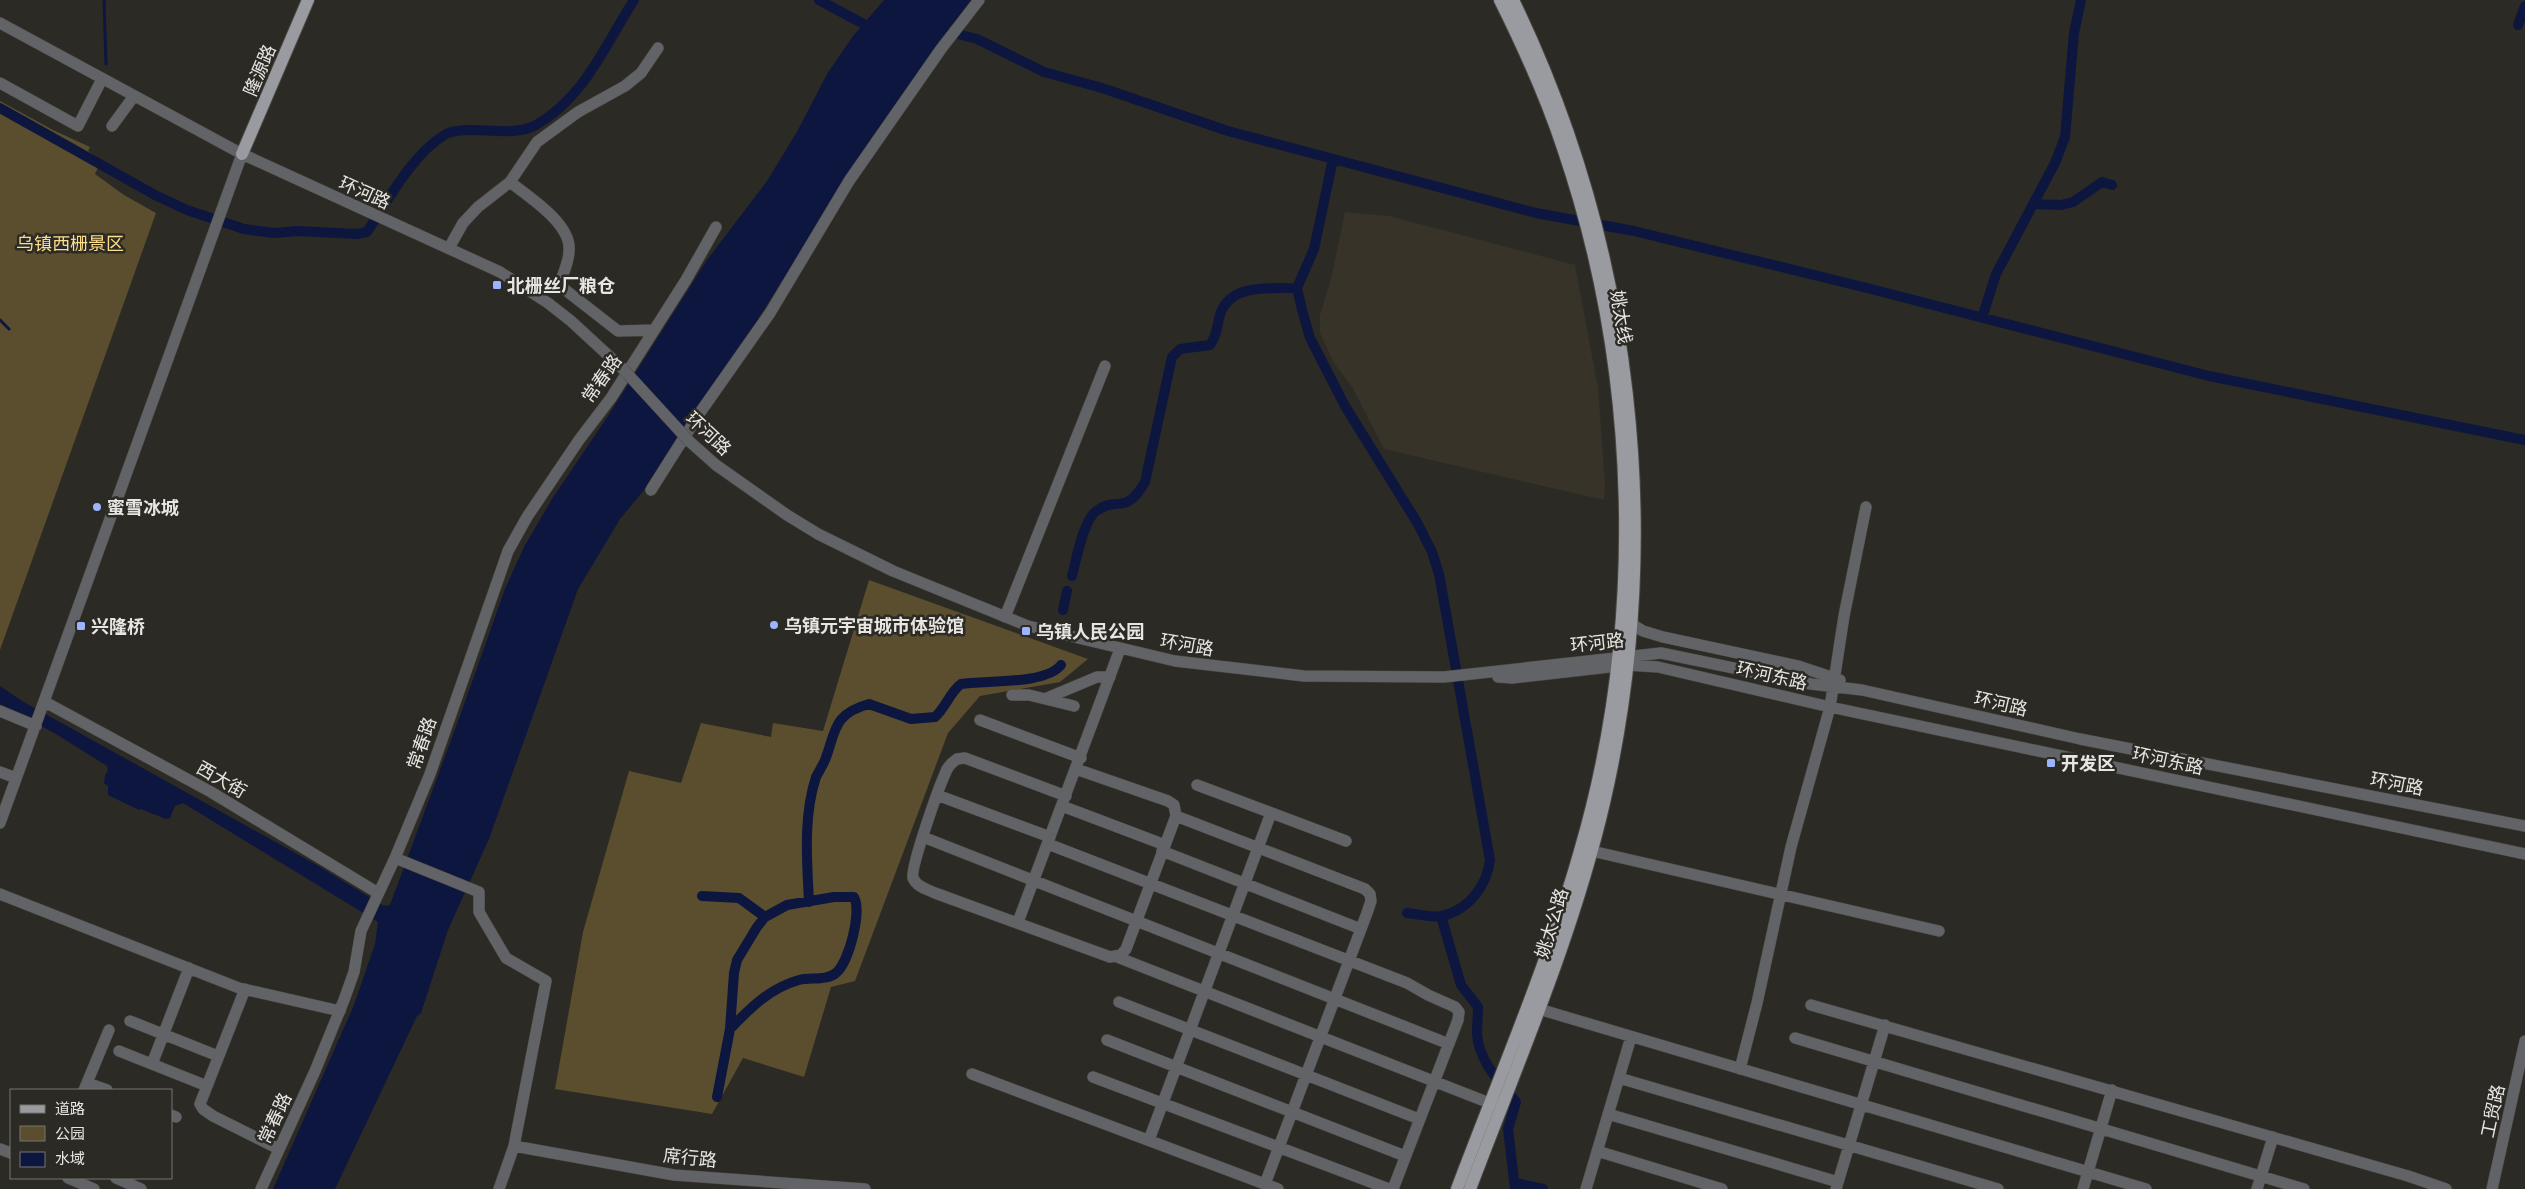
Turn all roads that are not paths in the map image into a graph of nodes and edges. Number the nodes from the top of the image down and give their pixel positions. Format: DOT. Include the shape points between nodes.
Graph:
graph roads {
  1 [pos="308,0"];
  2 [pos="1500,0"];
  3 [pos="1513,0"];
  4 [pos="976,4"];
  5 [pos="0,23"];
  6 [pos="658,48"];
  7 [pos="102,78"];
  8 [pos="0,83"];
  9 [pos="134,96"];
  10 [pos="112,126"];
  11 [pos="242,154"];
  12 [pos="510,182"];
  13 [pos="1584,198"];
  14 [pos="716,227"];
  15 [pos="449,248"];
  16 [pos="1598,253"];
  17 [pos="654,330"];
  18 [pos="1105,366"];
  19 [pos="651,490"];
  20 [pos="1866,507"];
  21 [pos="1005,617"];
  22 [pos="1630,623"];
  23 [pos="1120,649"];
  24 [pos="1623,661"];
  25 [pos="1110,677"];
  26 [pos="1862,690"];
  27 [pos="1012,695"];
  28 [pos="1047,698"];
  29 [pos="43,705"];
  30 [pos="1074,706"];
  31 [pos="1830,706"];
  32 [pos="0,711"];
  33 [pos="980,720"];
  34 [pos="36,726"];
  35 [pos="1081,758"];
  36 [pos="1076,769"];
  37 [pos="0,772"];
  38 [pos="16,778"];
  39 [pos="1197,785"];
  40 [pos="937,795"];
  41 [pos="1064,801"];
  42 [pos="1271,812"];
  43 [pos="1176,816"];
  44 [pos="0,823"];
  45 [pos="2525,826"];
  46 [pos="923,837"];
  47 [pos="1346,840"];
  48 [pos="1049,841"];
  49 [pos="1164,848"];
  50 [pos="1258,848"];
  51 [pos="1586,850"];
  52 [pos="2525,854"];
  53 [pos="395,858"];
  54 [pos="1033,881"];
  55 [pos="1150,884"];
  56 [pos="1245,884"];
  57 [pos="0,894"];
  58 [pos="377,895"];
  59 [pos="1781,895"];
  60 [pos="1233,915"];
  61 [pos="1136,920"];
  62 [pos="1018,922"];
  63 [pos="1361,929"];
  64 [pos="1940,931"];
  65 [pos="1219,953"];
  66 [pos="1117,957"];
  67 [pos="1349,960"];
  68 [pos="189,968"];
  69 [pos="244,989"];
  70 [pos="1204,992"];
  71 [pos="1335,999"];
  72 [pos="1119,1002"];
  73 [pos="1811,1004"];
  74 [pos="1534,1008"];
  75 [pos="340,1010"];
  76 [pos="130,1021"];
  77 [pos="1884,1025"];
  78 [pos="109,1030"];
  79 [pos="1190,1030"];
  80 [pos="163,1034"];
  81 [pos="1631,1036"];
  82 [pos="1320,1037"];
  83 [pos="1795,1038"];
  84 [pos="1107,1040"];
  85 [pos="2525,1041"];
  86 [pos="1449,1044"];
  87 [pos="119,1051"];
  88 [pos="218,1056"];
  89 [pos="1874,1061"];
  90 [pos="152,1064"];
  91 [pos="1176,1067"];
  92 [pos="1740,1069"];
  93 [pos="972,1074"];
  94 [pos="1306,1075"];
  95 [pos="1093,1077"];
  96 [pos="1619,1078"];
  97 [pos="1434,1082"];
  98 [pos="86,1086"];
  99 [pos="206,1086"];
  100 [pos="102,1089"];
  101 [pos="2112,1090"];
  102 [pos="1162,1104"];
  103 [pos="1495,1105"];
  104 [pos="1861,1105"];
  105 [pos="1292,1112"];
  106 [pos="1608,1114"];
  107 [pos="1419,1119"];
  108 [pos="2101,1128"];
  109 [pos="2272,1137"];
  110 [pos="1149,1140"];
  111 [pos="1849,1145"];
  112 [pos="514,1146"];
  113 [pos="1278,1147"];
  114 [pos="279,1149"];
  115 [pos="1597,1152"];
  116 [pos="1405,1156"];
  117 [pos="2088,1172"];
  118 [pos="2261,1176"];
  119 [pos="70,1179"];
  120 [pos="118,1179"];
  121 [pos="1265,1184"];
  122 [pos="1837,1186"];
  123 [pos="1589,1188"];
  124 [pos="93,1189"];
  125 [pos="141,1189"];
  126 [pos="261,1189"];
  127 [pos="499,1189"];
  128 [pos="865,1189"];
  129 [pos="1278,1189"];
  130 [pos="1389,1189"];
  131 [pos="1393,1189"];
  132 [pos="1457,1189"];
  133 [pos="1470,1189"];
  134 [pos="1722,1189"];
  135 [pos="1998,1189"];
  136 [pos="2083,1189"];
  137 [pos="2146,1189"];
  138 [pos="2257,1189"];
  139 [pos="2304,1189"];
  140 [pos="2446,1189"];
  141 [pos="2492,1189"];
  1 -- 11 [label="main road, 隆源路"];
  2 -- 13 [label="main road, 姚太线" via="1540,86"];
  3 -- 13 [label="main road, 姚太线" via="1567,126"];
  4 -- 19 [label="street" via="849,181 770,313 699,414"];
  5 -- 7 [label="street, 环河路"];
  6 -- 12 [label="street" via="641,73 625,86 578,112 537,142"];
  7 -- 8 [label="street" via="78,126"];
  7 -- 9 [label="street, 环河路"];
  9 -- 10 [label="street"];
  9 -- 11 [label="street, 环河路"];
  11 -- 15 [label="street, 环河路"];
  11 -- 29 [label="street"];
  12 -- 15 [label="street" via="478,206 463,223"];
  12 -- 17 [label="street" via="548,211 564,232 570,249 560,285 618,331"];
  13 -- 16 [label="main road, 姚太线"];
  14 -- 17 [label="street, 常春路"];
  15 -- 21 [label="street, 环河路, bridge" via="500,272 577,326 623,369 689,441 746,487 818,534 912,580"];
  16 -- 22 [label="main road, 姚太线" via="1621,345 1631,425 1634,540"];
  16 -- 24 [label="main road, 姚太线" via="1621,452"];
  17 -- 53 [label="street, 常春路" via="611,398 527,517 508,552 430,774"];
  18 -- 21 [label="street"];
  20 -- 31 [label="street"];
  21 -- 23 [label="street, 环河路"];
  22 -- 24 [label="main road, 姚太线"];
  22 -- 26 [label="street" via="1663,637 1823,673"];
  23 -- 24 [label="street, 环河路" via="1175,661 1259,672 1354,677 1512,678"];
  23 -- 25 [label="street"];
  24 -- 26 [label="street, 环河路" via="1661,653 1811,684"];
  24 -- 31 [label="street, 环河东路" via="1704,676"];
  24 -- 51 [label="main road, 姚太公路"];
  25 -- 28 [label="street" via="1097,677"];
  25 -- 35 [label="street"];
  26 -- 45 [label="street, 环河路" via="2080,739"];
  27 -- 28 [label="street"];
  28 -- 30 [label="street"];
  29 -- 34 [label="street"];
  29 -- 58 [label="street, 西大街" via="211,792"];
  31 -- 52 [label="street, 环河东路"];
  31 -- 59 [label="street"];
  32 -- 34 [label="street"];
  33 -- 35 [label="street"];
  34 -- 38 [label="street"];
  35 -- 36 [label="street"];
  36 -- 41 [label="street"];
  36 -- 43 [label="street" via="1168,801 1174,805"];
  37 -- 38 [label="street"];
  38 -- 44 [label="street"];
  39 -- 42 [label="street"];
  40 -- 41 [label="street" via="951,763 956,758 965,758"];
  40 -- 46 [label="street"];
  40 -- 48 [label="street"];
  41 -- 48 [label="street"];
  41 -- 49 [label="street"];
  42 -- 47 [label="street"];
  42 -- 50 [label="street"];
  43 -- 49 [label="street"];
  43 -- 50 [label="street"];
  46 -- 54 [label="street"];
  46 -- 62 [label="street" via="912,872 919,886"];
  48 -- 54 [label="street"];
  48 -- 55 [label="street"];
  49 -- 55 [label="street"];
  49 -- 56 [label="street"];
  50 -- 56 [label="street"];
  50 -- 63 [label="street" via="1366,889 1371,901"];
  51 -- 59 [label="street"];
  51 -- 74 [label="main road, 姚太公路" via="1551,945"];
  53 -- 58 [label="street, 常春路"];
  53 -- 112 [label="street" via="479,892 479,912 506,958 546,981"];
  54 -- 61 [label="street"];
  54 -- 62 [label="street"];
  55 -- 60 [label="street"];
  55 -- 61 [label="street"];
  56 -- 60 [label="street"];
  56 -- 63 [label="street"];
  57 -- 68 [label="street"];
  58 -- 75 [label="street, 常春路" via="361,931 354,972"];
  59 -- 64 [label="street"];
  59 -- 92 [label="street"];
  60 -- 65 [label="street"];
  60 -- 67 [label="street"];
  61 -- 65 [label="street"];
  61 -- 66 [label="street" via="1126,949"];
  62 -- 66 [label="street"];
  63 -- 67 [label="street"];
  65 -- 70 [label="street"];
  65 -- 71 [label="street"];
  66 -- 70 [label="street"];
  67 -- 71 [label="street"];
  67 -- 86 [label="street" via="1455,1007 1459,1012"];
  68 -- 69 [label="street"];
  68 -- 80 [label="street"];
  69 -- 75 [label="street"];
  69 -- 88 [label="street"];
  70 -- 79 [label="street"];
  70 -- 82 [label="street"];
  71 -- 82 [label="street"];
  71 -- 86 [label="street"];
  72 -- 79 [label="street"];
  73 -- 77 [label="street"];
  74 -- 81 [label="street"];
  74 -- 103 [label="main road, 姚太公路" via="1507,1060"];
  74 -- 103 [label="main road, 姚太公路" via="1513,1075"];
  75 -- 114 [label="street, 常春路"];
  76 -- 80 [label="street"];
  77 -- 89 [label="street"];
  77 -- 101 [label="street"];
  78 -- 98 [label="street"];
  79 -- 91 [label="street"];
  79 -- 94 [label="street"];
  80 -- 88 [label="street"];
  80 -- 90 [label="street"];
  81 -- 92 [label="street"];
  81 -- 96 [label="street"];
  82 -- 94 [label="street"];
  82 -- 97 [label="street"];
  83 -- 89 [label="street"];
  84 -- 91 [label="street"];
  85 -- 141 [label="street, 工贸路"];
  86 -- 97 [label="street"];
  87 -- 90 [label="street"];
  88 -- 99 [label="street"];
  89 -- 104 [label="street"];
  89 -- 108 [label="street"];
  90 -- 99 [label="street"];
  91 -- 102 [label="street"];
  91 -- 105 [label="street"];
  92 -- 104 [label="street"];
  93 -- 110 [label="street"];
  94 -- 105 [label="street"];
  94 -- 107 [label="street"];
  95 -- 102 [label="street"];
  96 -- 106 [label="street"];
  96 -- 111 [label="street"];
  97 -- 103 [label="street"];
  97 -- 107 [label="street"];
  98 -- 100 [label="street"];
  99 -- 114 [label="street" via="200,1104 203,1109"];
  101 -- 108 [label="street"];
  101 -- 109 [label="street"];
  102 -- 110 [label="street"];
  102 -- 113 [label="street"];
  103 -- 132 [label="main road, 姚太公路"];
  103 -- 133 [label="main road, 姚太公路"];
  104 -- 111 [label="street"];
  104 -- 117 [label="street"];
  105 -- 113 [label="street"];
  105 -- 116 [label="street"];
  106 -- 115 [label="street"];
  106 -- 122 [label="street"];
  107 -- 116 [label="street"];
  108 -- 117 [label="street"];
  108 -- 118 [label="street"];
  109 -- 118 [label="street"];
  109 -- 140 [label="street"];
  110 -- 121 [label="street"];
  111 -- 122 [label="street"];
  111 -- 135 [label="street"];
  112 -- 127 [label="street"];
  112 -- 128 [label="street, 席行路" via="674,1174"];
  113 -- 121 [label="street"];
  113 -- 130 [label="street"];
  114 -- 126 [label="street, 常春路"];
  115 -- 123 [label="street"];
  115 -- 134 [label="street"];
  116 -- 131 [label="street"];
  117 -- 136 [label="street"];
  117 -- 137 [label="street"];
  118 -- 138 [label="street"];
  118 -- 139 [label="street"];
  119 -- 124 [label="street"];
  120 -- 125 [label="street"];
  121 -- 129 [label="street"];
}
